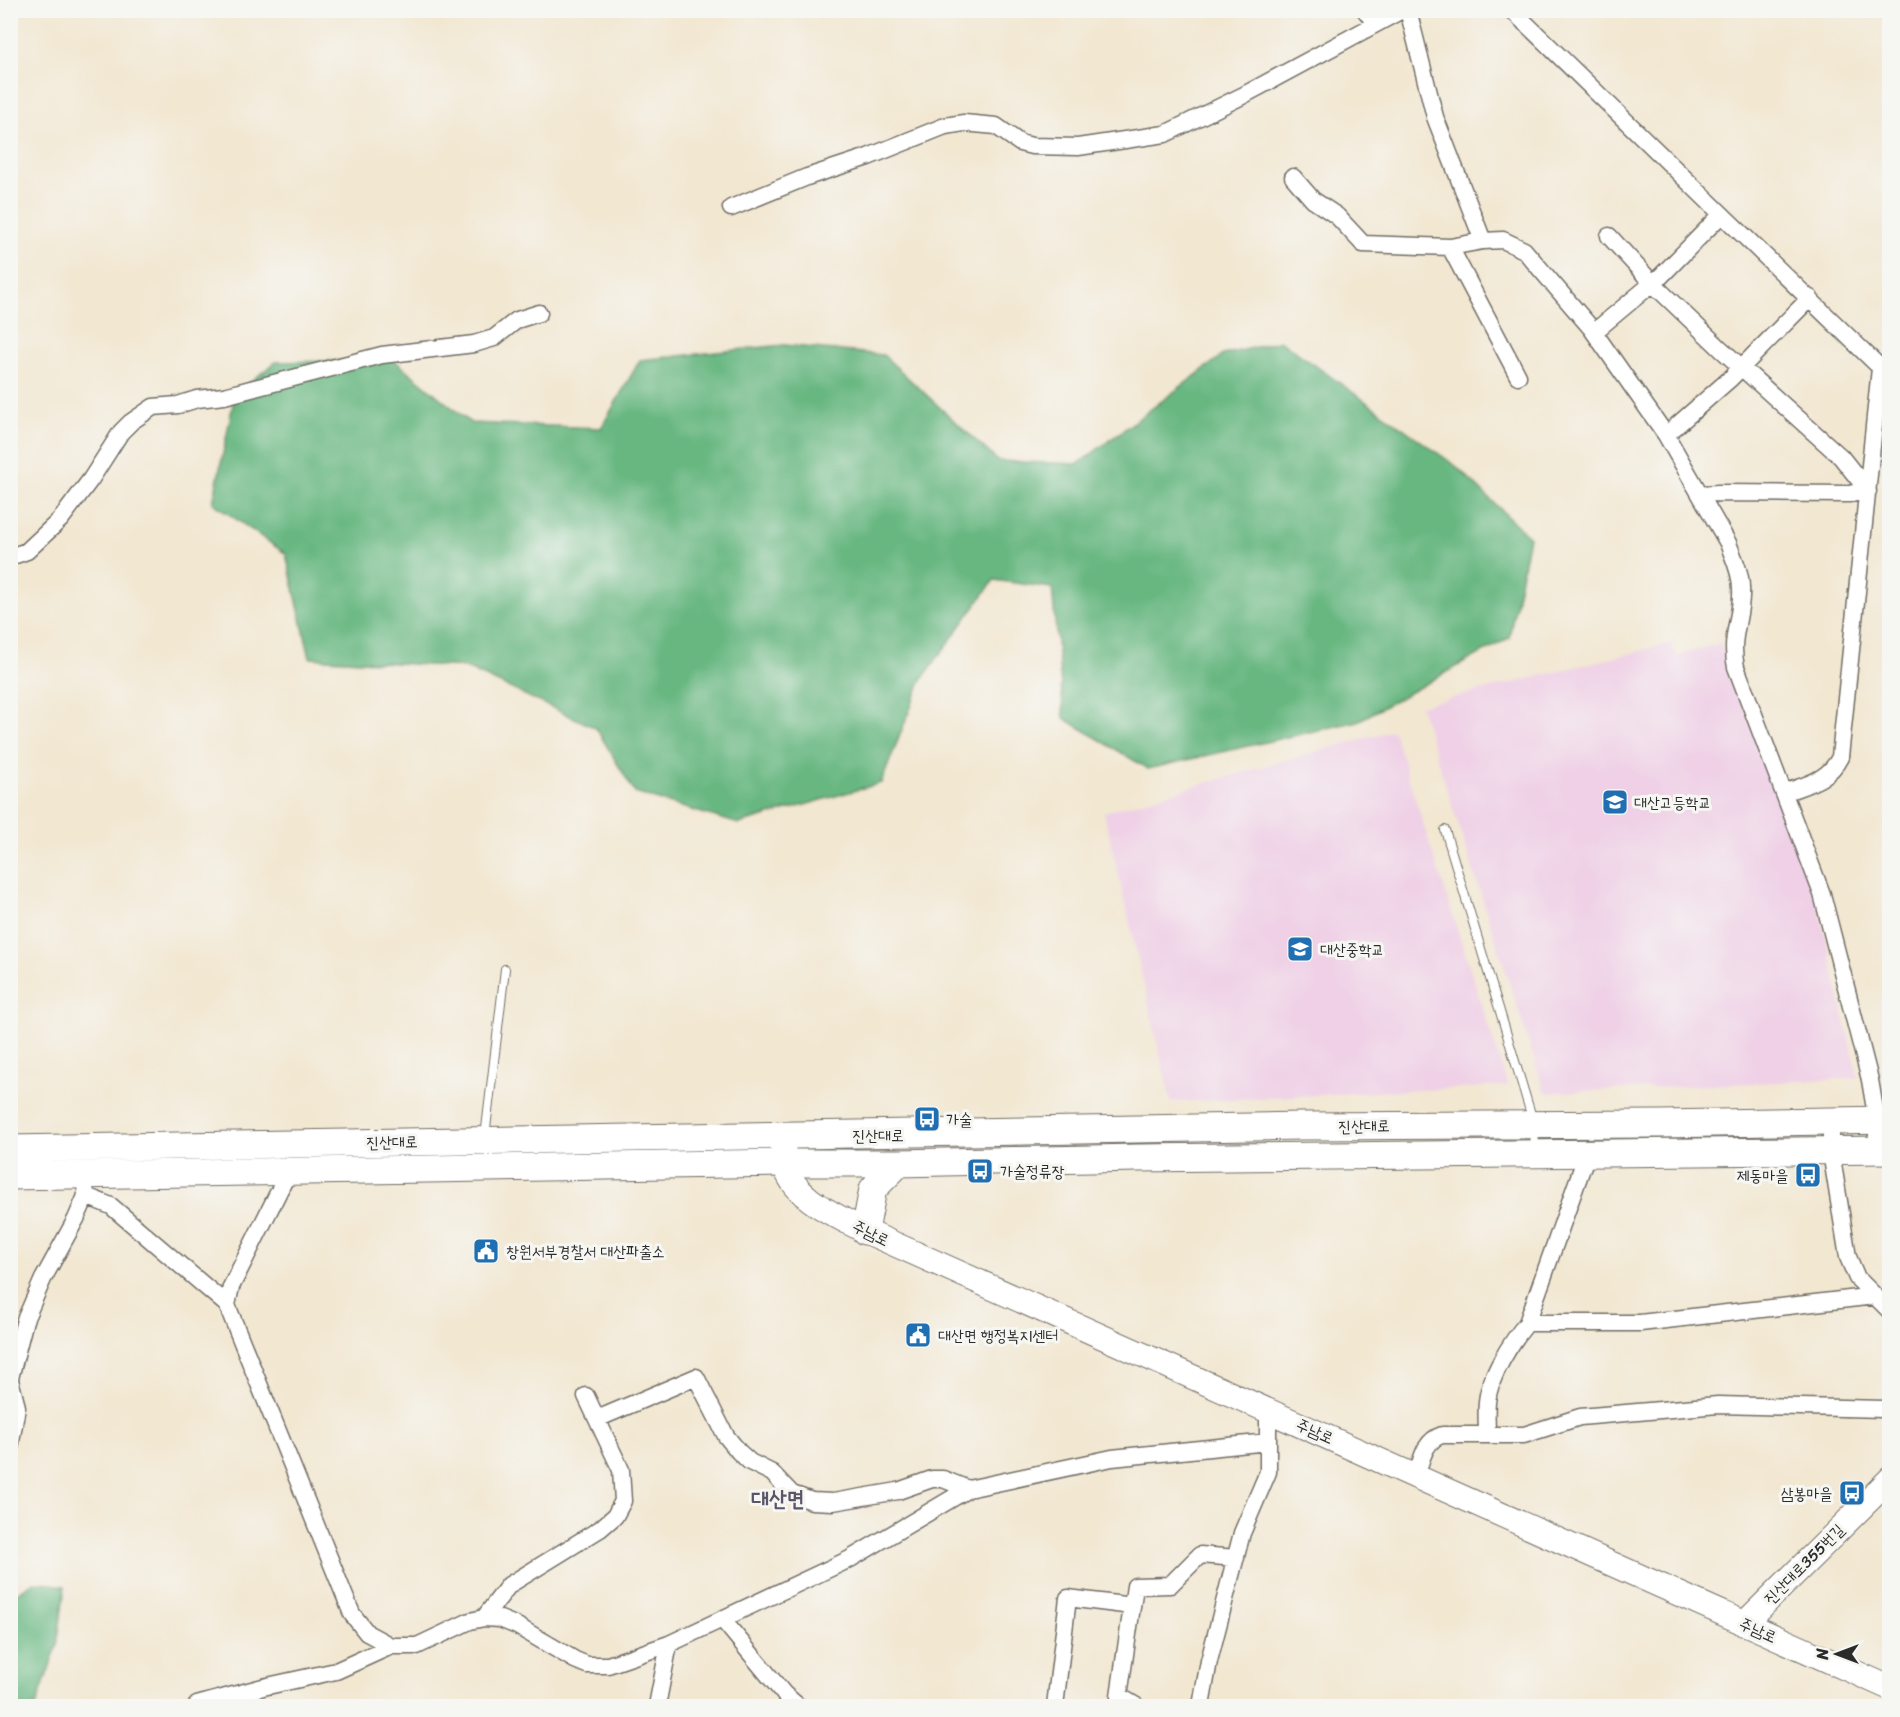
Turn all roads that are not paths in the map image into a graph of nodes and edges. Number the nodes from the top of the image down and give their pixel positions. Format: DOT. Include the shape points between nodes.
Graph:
graph roads {
  1 [pos="1365,10"];
  2 [pos="1402,10"];
  3 [pos="1408,10"];
  4 [pos="1512,10"];
  5 [pos="1376,24"];
  6 [pos="1293,177"];
  7 [pos="731,208"];
  8 [pos="1721,215"];
  9 [pos="1609,236"];
  10 [pos="1483,241"];
  11 [pos="1450,247"];
  12 [pos="1653,284"];
  13 [pos="1810,298"];
  14 [pos="539,313"];
  15 [pos="1594,333"];
  16 [pos="1741,368"];
  17 [pos="1885,373"];
  18 [pos="1518,376"];
  19 [pos="1666,435"];
  20 [pos="1868,490"];
  21 [pos="1702,494"];
  22 [pos="10,556"];
  23 [pos="1784,793"];
  24 [pos="1445,830"];
  25 [pos="505,969"];
  26 [pos="1883,1120"];
  27 [pos="1831,1122"];
  28 [pos="1534,1124"];
  29 [pos="784,1135"];
  30 [pos="10,1149"];
  31 [pos="1883,1150"];
  32 [pos="1831,1152"];
  33 [pos="485,1154"];
  34 [pos="1535,1154"];
  35 [pos="1587,1154"];
  36 [pos="783,1163"];
  37 [pos="899,1163"];
  38 [pos="289,1171"];
  39 [pos="85,1173"];
  40 [pos="10,1176"];
  41 [pos="865,1231"];
  42 [pos="1875,1296"];
  43 [pos="227,1305"];
  44 [pos="1890,1311"];
  45 [pos="1527,1323"];
  46 [pos="10,1379"];
  47 [pos="586,1396"];
  48 [pos="1268,1410"];
  49 [pos="1890,1411"];
  50 [pos="597,1419"];
  51 [pos="1487,1435"];
  52 [pos="1268,1442"];
  53 [pos="10,1448"];
  54 [pos="1416,1476"];
  55 [pos="1890,1479"];
  56 [pos="969,1489"];
  57 [pos="1236,1558"];
  58 [pos="1132,1606"];
  59 [pos="484,1618"];
  60 [pos="722,1619"];
  61 [pos="1744,1624"];
  62 [pos="669,1644"];
  63 [pos="392,1646"];
  64 [pos="1890,1688"];
  65 [pos="197,1705"];
  66 [pos="657,1707"];
  67 [pos="798,1707"];
  68 [pos="1055,1707"];
  69 [pos="1136,1707"];
  70 [pos="1201,1707"];
  1 -- 5 [label="street"];
  2 -- 5 [label="street"];
  3 -- 10 [label="street" via="1436,117"];
  4 -- 8 [label="street"];
  5 -- 7 [label="street" via="1166,134 1078,147 1032,146 1020,143 996,126 945,126"];
  6 -- 11 [label="street" via="1363,244"];
  8 -- 12 [label="street"];
  8 -- 13 [label="street"];
  9 -- 12 [label="street"];
  10 -- 11 [label="street"];
  10 -- 15 [label="street" via="1503,240 1524,250"];
  11 -- 18 [label="street"];
  12 -- 15 [label="street"];
  12 -- 16 [label="street"];
  13 -- 16 [label="street"];
  13 -- 17 [label="street"];
  14 -- 22 [label="street" via="517,320 494,338 474,344 382,355 224,396 153,407 121,432 56,524 27,551"];
  15 -- 19 [label="street"];
  16 -- 19 [label="street"];
  16 -- 20 [label="street" via="1841,457"];
  17 -- 20 [label="street"];
  19 -- 21 [label="street"];
  20 -- 21 [label="street" via="1850,494"];
  20 -- 23 [label="street" via="1840,757 1827,776"];
  21 -- 23 [label="street" via="1737,569 1742,589 1732,651"];
  23 -- 26 [label="street" via="1821,894"];
  24 -- 28 [label="lane"];
  25 -- 33 [label="lane"];
  26 -- 27 [label="main road, 진산대로"];
  26 -- 31 [label="street"];
  27 -- 28 [label="main road, 진산대로"];
  27 -- 32 [label="street"];
  28 -- 29 [label="main road, 진산대로"];
  28 -- 34 [label="lane"];
  29 -- 33 [label="main road, 진산대로"];
  29 -- 36 [label="street"];
  30 -- 39 [label="main road, 진산대로"];
  31 -- 32 [label="main road, 진산대로"];
  32 -- 35 [label="main road, 진산대로"];
  32 -- 42 [label="street" via="1848,1257 1857,1278"];
  33 -- 36 [label="main road, 진산대로"];
  33 -- 38 [label="main road, 진산대로"];
  33 -- 39 [label="main road, 진산대로"];
  34 -- 35 [label="main road, 진산대로"];
  34 -- 37 [label="main road, 진산대로"];
  35 -- 45 [label="street"];
  36 -- 37 [label="main road, 진산대로"];
  36 -- 41 [label="street, 주남로" via="804,1195"];
  37 -- 41 [label="main road" via="873,1189"];
  38 -- 39 [label="main road, 진산대로"];
  38 -- 43 [label="street" via="231,1287"];
  39 -- 40 [label="main road, 진산대로"];
  39 -- 43 [label="street" via="111,1206"];
  39 -- 46 [label="street" via="76,1219 25,1320"];
  41 -- 48 [label="street, 주남로"];
  42 -- 44 [label="street"];
  42 -- 45 [label="street" via="1640,1323"];
  43 -- 63 [label="street" via="352,1614 368,1633"];
  45 -- 51 [label="street" via="1496,1374 1487,1400"];
  46 -- 53 [label="street" via="17,1407"];
  47 -- 50 [label="street"];
  48 -- 52 [label="street"];
  48 -- 54 [label="street, 주남로"];
  49 -- 51 [label="street" via="1718,1405 1580,1417 1524,1435"];
  50 -- 56 [label="street" via="696,1377 726,1436 739,1452 772,1473 792,1494 812,1501 833,1502 898,1491 932,1479"];
  50 -- 59 [label="street" via="621,1470 623,1501 615,1516 509,1585"];
  51 -- 54 [label="street" via="1434,1438 1425,1448"];
  52 -- 56 [label="street" via="1112,1458"];
  52 -- 57 [label="street" via="1268,1472 1242,1533"];
  54 -- 61 [label="street, 주남로"];
  55 -- 61 [label="street, 진산대로355번길"];
  56 -- 60 [label="street" via="850,1559"];
  57 -- 58 [label="street" via="1200,1555 1170,1585 1135,1586"];
  57 -- 70 [label="street"];
  58 -- 68 [label="street" via="1068,1598"];
  58 -- 69 [label="street" via="1119,1695"];
  59 -- 62 [label="street" via="517,1626 588,1665 608,1665"];
  59 -- 63 [label="street" via="417,1646"];
  60 -- 62 [label="street"];
  60 -- 67 [label="street"];
  61 -- 64 [label="street, 주남로"];
  62 -- 66 [label="street"];
  63 -- 65 [label="street" via="336,1671"];
}
